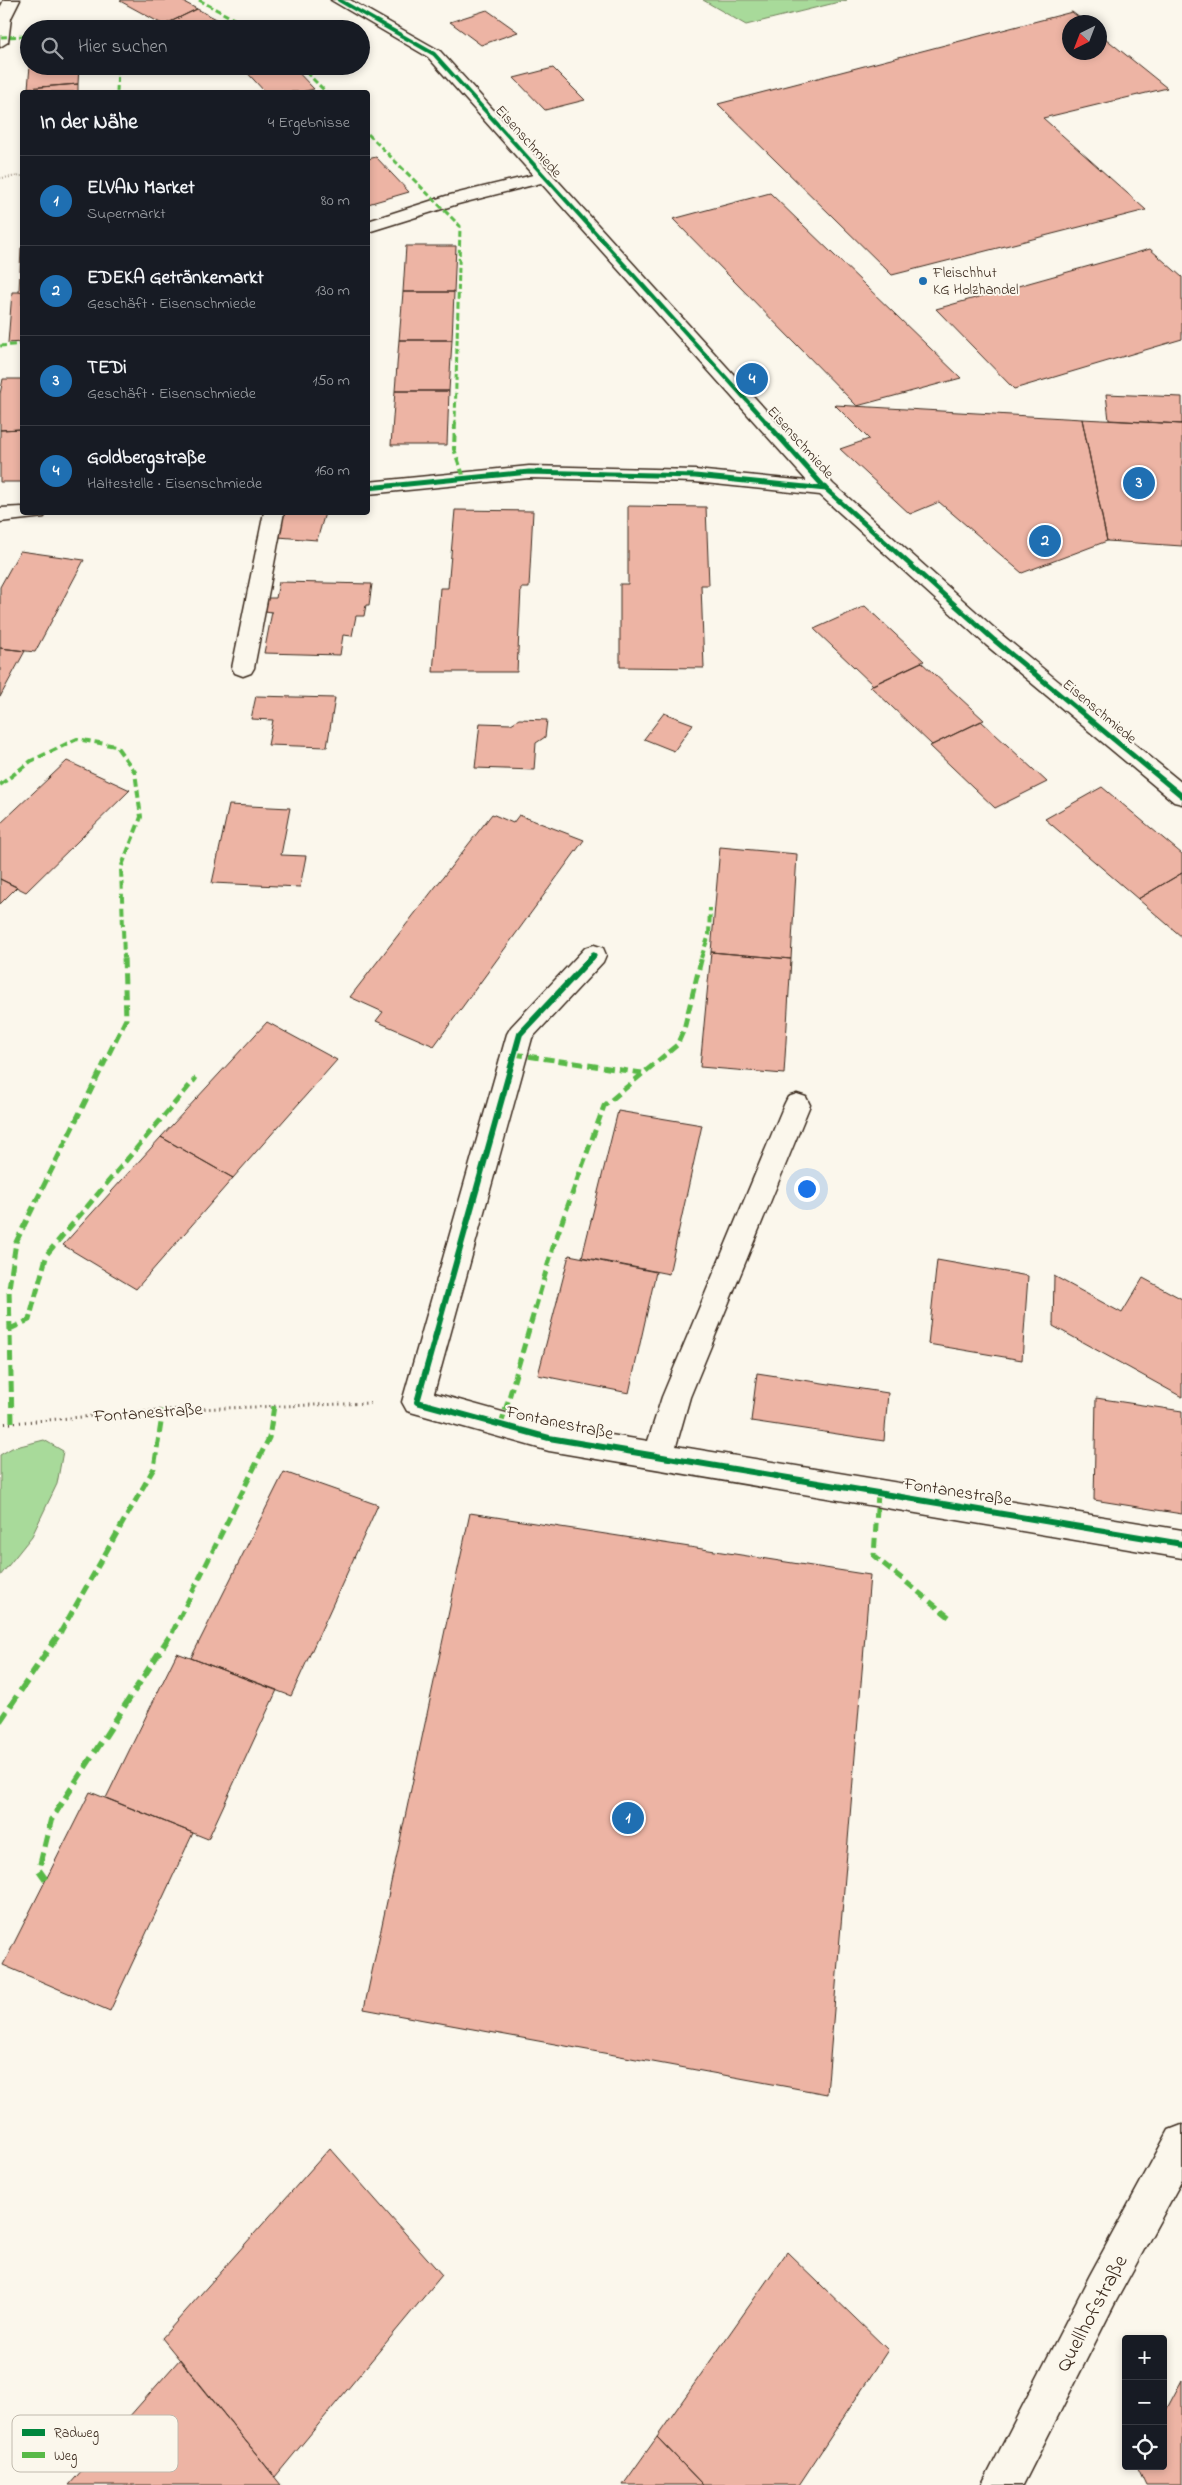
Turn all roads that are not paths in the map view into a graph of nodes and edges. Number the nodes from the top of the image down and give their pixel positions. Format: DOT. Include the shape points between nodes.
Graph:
graph roads {
  1 [pos="12,0"];
  2 [pos="339,0"];
  3 [pos="0,42"];
  4 [pos="544,177"];
  5 [pos="370,226"];
  6 [pos="370,488"];
  7 [pos="826,488"];
  8 [pos="20,513"];
  9 [pos="0,515"];
  10 [pos="273,515"];
  11 [pos="243,668"];
  12 [pos="1182,796"];
  13 [pos="594,955"];
  14 [pos="797,1105"];
  15 [pos="658,1456"];
  16 [pos="1182,1544"];
  17 [pos="1182,2143"];
  18 [pos="1002,2485"];
  1 -- 3 [label="street" via="3,18"];
  2 -- 4 [label="street, Eisenschmiede" via="434,54"];
  4 -- 5 [label="street" via="452,200"];
  4 -- 7 [label="street, Eisenschmiede"];
  6 -- 7 [label="street" via="529,472 695,476"];
  7 -- 12 [label="street, Eisenschmiede" via="994,640"];
  8 -- 9 [label="street"];
  10 -- 11 [label="street"];
  13 -- 15 [label="street, Fontanestraße" via="520,1034 417,1402 549,1438"];
  14 -- 15 [label="street" via="676,1397"];
  15 -- 16 [label="street, Fontanestraße"];
  17 -- 18 [label="street, Quellhofstraße" via="1098,2296"];
}
